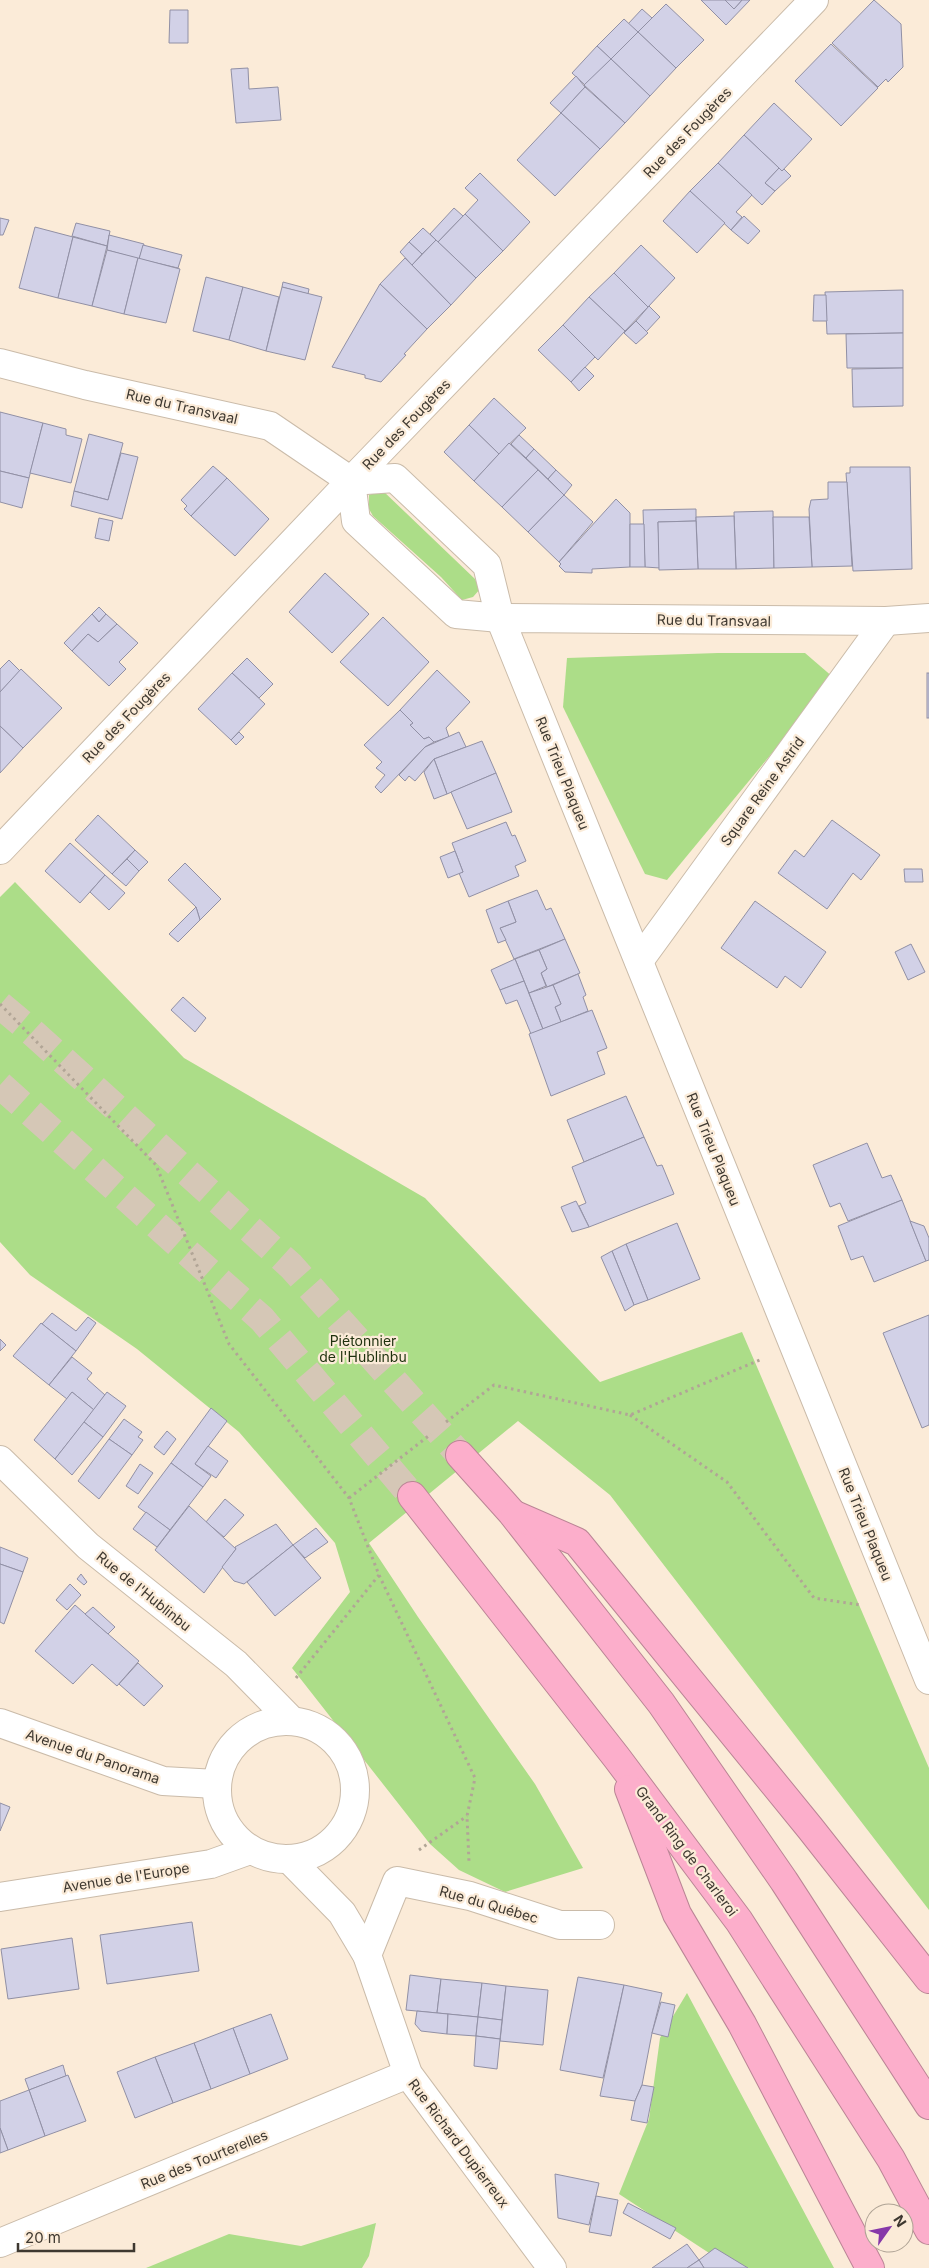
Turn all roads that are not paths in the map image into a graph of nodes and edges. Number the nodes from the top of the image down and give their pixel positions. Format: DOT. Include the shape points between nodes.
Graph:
graph roads {
  1 [pos="814,0"];
  2 [pos="0,363"];
  3 [pos="351,481"];
  4 [pos="500,618"];
  5 [pos="929,618"];
  6 [pos="886,621"];
  7 [pos="0,850"];
  8 [pos="639,961"];
  9 [pos="460,1455"];
  10 [pos="0,1460"];
  11 [pos="412,1496"];
  12 [pos="512,1513"];
  13 [pos="929,1680"];
  14 [pos="283,1712"];
  15 [pos="0,1723"];
  16 [pos="617,1758"];
  17 [pos="216,1784"];
  18 [pos="250,1850"];
  19 [pos="290,1860"];
  20 [pos="0,1897"];
  21 [pos="600,1925"];
  22 [pos="367,1955"];
  23 [pos="929,1979"];
  24 [pos="408,2074"];
  25 [pos="929,2105"];
  26 [pos="929,2230"];
  27 [pos="0,2243"];
  28 [pos="552,2268"];
  29 [pos="870,2268"];
  1 -- 3 [label="street, Rue des Fougères"];
  2 -- 3 [label="street, Rue du Transvaal" via="270,426"];
  3 -- 4 [label="street, Rue du Transvaal" via="356,521 456,614"];
  3 -- 4 [label="street" via="395,478 487,565"];
  3 -- 7 [label="street, Rue des Fougères"];
  4 -- 6 [label="street, Rue du Transvaal"];
  4 -- 8 [label="street, Rue Trieu Plaqueu"];
  5 -- 6 [label="street, Rue du Transvaal"];
  6 -- 8 [label="street, Square Reine Astrid"];
  8 -- 13 [label="street, Rue Trieu Plaqueu"];
  9 -- 12 [label="highway"];
  10 -- 14 [label="street, Rue de l'Hublinbu" via="88,1546 236,1664"];
  11 -- 16 [label="highway, Grand Ring de Charleroi"];
  12 -- 23 [label="highway" via="577,1542"];
  12 -- 25 [label="highway" via="661,1703 784,1880"];
  14 -- 17 [label="street" via="270,1722 246,1732 234,1743 221,1763"];
  14 -- 19 [label="street" via="328,1734 344,1752 352,1767 355,1794 353,1810 340,1833 324,1848"];
  15 -- 17 [label="street, Avenue du Panorama" via="163,1781"];
  16 -- 26 [label="highway, Grand Ring de Charleroi" via="739,1920 891,2159"];
  16 -- 29 [label="highway" via="678,1914 742,2024"];
  17 -- 18 [label="street" via="218,1813"];
  18 -- 19 [label="street"];
  18 -- 20 [label="street, Avenue de l'Europe" via="211,1864"];
  19 -- 22 [label="street, Rue Richard Dupierreux" via="342,1913"];
  21 -- 22 [label="street, Rue du Québec" via="560,1924 470,1896 396,1881"];
  22 -- 24 [label="street, Rue Richard Dupierreux"];
  24 -- 27 [label="street, Rue des Tourterelles"];
  24 -- 28 [label="street, Rue Richard Dupierreux"];
}
